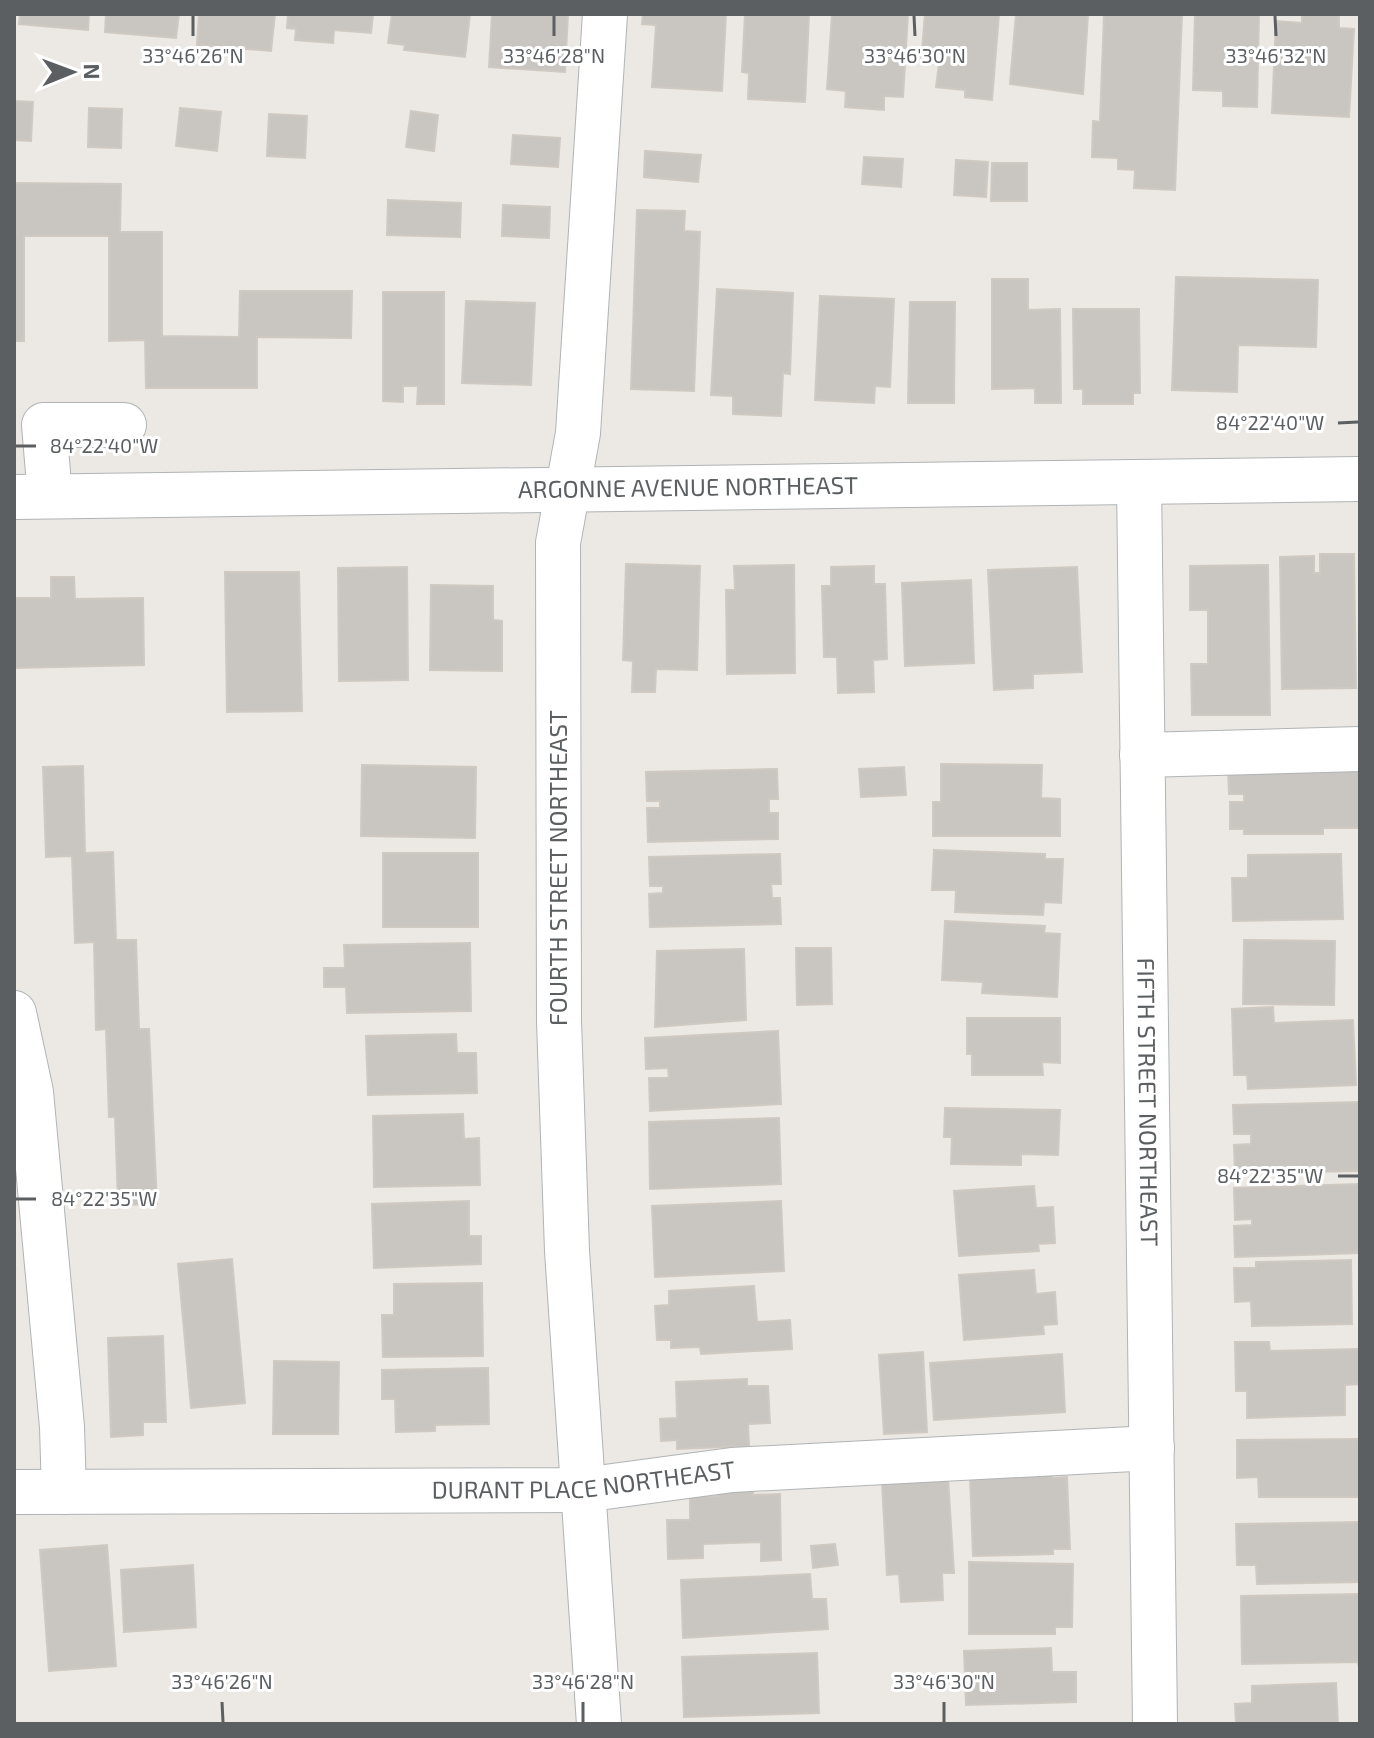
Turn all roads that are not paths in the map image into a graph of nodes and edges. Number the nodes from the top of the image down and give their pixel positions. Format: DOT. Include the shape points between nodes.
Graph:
graph roads {
  1 [pos="605,14"];
  2 [pos="124,425"];
  3 [pos="1360,479"];
  4 [pos="1139,482"];
  5 [pos="567,490"];
  6 [pos="32,496"];
  7 [pos="1360,749"];
  8 [pos="1142,755"];
  9 [pos="14,1013"];
  10 [pos="22,1092"];
  11 [pos="1152,1448"];
  12 [pos="583,1490"];
  13 [pos="14,1492"];
  14 [pos="64,1492"];
  15 [pos="599,1724"];
  16 [pos="1155,1724"];
  1 -- 5 [label="street, FOURTH STREET NORTHEAST" via="578,433"];
  2 -- 6 [label="street" via="44,425"];
  3 -- 4 [label="street, ARGONNE AVENUE NORTHEAST"];
  4 -- 5 [label="street, ARGONNE AVENUE NORTHEAST"];
  4 -- 8 [label="street, FIFTH STREET NORTHEAST"];
  5 -- 6 [label="street, ARGONNE AVENUE NORTHEAST"];
  5 -- 12 [label="street, FOURTH STREET NORTHEAST" via="558,543 559,1021"];
  7 -- 8 [label="street"];
  8 -- 11 [label="street, FIFTH STREET NORTHEAST"];
  9 -- 10 [label="street"];
  10 -- 14 [label="street" via="62,1427"];
  11 -- 12 [label="street, DURANT PLACE NORTHEAST" via="732,1470"];
  11 -- 16 [label="street, FIFTH STREET NORTHEAST"];
  12 -- 14 [label="street, DURANT PLACE NORTHEAST"];
  12 -- 15 [label="street, FOURTH STREET NORTHEAST"];
  13 -- 14 [label="street, DURANT PLACE NORTHEAST"];
}
